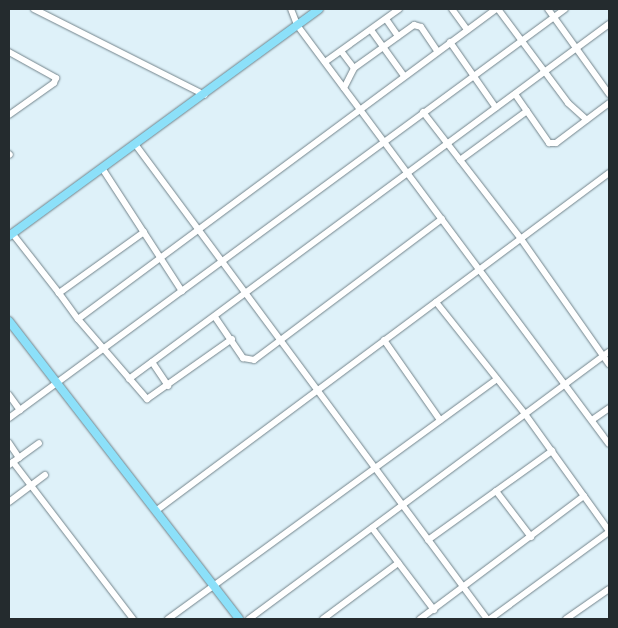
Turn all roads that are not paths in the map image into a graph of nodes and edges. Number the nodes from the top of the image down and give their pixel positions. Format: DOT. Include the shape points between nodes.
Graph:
graph roads {
  1 [pos="34,9"];
  2 [pos="291,9"];
  3 [pos="319,9"];
  4 [pos="399,9"];
  5 [pos="452,9"];
  6 [pos="497,9"];
  7 [pos="548,9"];
  8 [pos="565,9"];
  9 [pos="554,16"];
  10 [pos="386,19"];
  11 [pos="609,24"];
  12 [pos="297,25"];
  13 [pos="370,30"];
  14 [pos="467,30"];
  15 [pos="398,36"];
  16 [pos="521,41"];
  17 [pos="450,42"];
  18 [pos="382,46"];
  19 [pos="576,48"];
  20 [pos="341,51"];
  21 [pos="438,51"];
  22 [pos="9,52"];
  23 [pos="325,62"];
  24 [pos="354,68"];
  25 [pos="545,72"];
  26 [pos="404,76"];
  27 [pos="473,76"];
  28 [pos="344,88"];
  29 [pos="515,94"];
  30 [pos="609,94"];
  31 [pos="205,95"];
  32 [pos="609,103"];
  33 [pos="496,108"];
  34 [pos="360,109"];
  35 [pos="527,111"];
  36 [pos="423,112"];
  37 [pos="9,115"];
  38 [pos="587,120"];
  39 [pos="383,141"];
  40 [pos="135,144"];
  41 [pos="448,144"];
  42 [pos="460,160"];
  43 [pos="102,168"];
  44 [pos="609,172"];
  45 [pos="409,175"];
  46 [pos="442,220"];
  47 [pos="201,229"];
  48 [pos="144,232"];
  49 [pos="10,235"];
  50 [pos="521,238"];
  51 [pos="161,258"];
  52 [pos="223,260"];
  53 [pos="480,269"];
  54 [pos="182,291"];
  55 [pos="59,293"];
  56 [pos="247,293"];
  57 [pos="436,302"];
  58 [pos="215,317"];
  59 [pos="78,319"];
  60 [pos="9,321"];
  61 [pos="281,338"];
  62 [pos="232,339"];
  63 [pos="384,340"];
  64 [pos="103,349"];
  65 [pos="606,354"];
  66 [pos="152,362"];
  67 [pos="609,364"];
  68 [pos="129,379"];
  69 [pos="497,379"];
  70 [pos="57,383"];
  71 [pos="565,385"];
  72 [pos="168,386"];
  73 [pos="320,389"];
  74 [pos="9,395"];
  75 [pos="609,408"];
  76 [pos="20,410"];
  77 [pos="525,414"];
  78 [pos="9,418"];
  79 [pos="440,420"];
  80 [pos="592,420"];
  81 [pos="9,443"];
  82 [pos="39,443"];
  83 [pos="609,444"];
  84 [pos="552,451"];
  85 [pos="14,462"];
  86 [pos="376,467"];
  87 [pos="45,474"];
  88 [pos="30,486"];
  89 [pos="496,491"];
  90 [pos="584,496"];
  91 [pos="9,502"];
  92 [pos="403,505"];
  93 [pos="157,510"];
  94 [pos="372,528"];
  95 [pos="609,532"];
  96 [pos="530,537"];
  97 [pos="428,540"];
  98 [pos="398,563"];
  99 [pos="213,586"];
  100 [pos="464,588"];
  101 [pos="609,589"];
  102 [pos="434,610"];
  103 [pos="133,619"];
  104 [pos="168,619"];
  105 [pos="239,619"];
  106 [pos="249,619"];
  107 [pos="323,619"];
  108 [pos="420,619"];
  109 [pos="489,619"];
  110 [pos="566,619"];
  1 -- 31 [label="street"];
  2 -- 12 [label="street"];
  3 -- 12 [label="main road"];
  4 -- 10 [label="street"];
  5 -- 14 [label="street"];
  6 -- 14 [label="street"];
  6 -- 16 [label="street"];
  7 -- 9 [label="street"];
  8 -- 9 [label="street"];
  9 -- 16 [label="street"];
  9 -- 19 [label="street"];
  10 -- 13 [label="street"];
  10 -- 15 [label="street"];
  11 -- 19 [label="street"];
  12 -- 23 [label="street"];
  12 -- 31 [label="main road"];
  13 -- 18 [label="street"];
  13 -- 20 [label="street"];
  14 -- 17 [label="street"];
  15 -- 18 [label="street"];
  15 -- 21 [label="street" via="417,25"];
  16 -- 25 [label="street"];
  16 -- 27 [label="street"];
  17 -- 21 [label="street"];
  17 -- 27 [label="street"];
  18 -- 24 [label="street"];
  18 -- 26 [label="street"];
  19 -- 25 [label="street"];
  19 -- 30 [label="street"];
  20 -- 23 [label="street"];
  20 -- 24 [label="street"];
  21 -- 26 [label="street"];
  22 -- 37 [label="street" via="56,78"];
  23 -- 28 [label="street"];
  24 -- 28 [label="street"];
  25 -- 29 [label="street"];
  25 -- 38 [label="street" via="568,103"];
  26 -- 34 [label="street"];
  27 -- 33 [label="street"];
  27 -- 36 [label="street"];
  28 -- 34 [label="street"];
  29 -- 33 [label="street"];
  29 -- 35 [label="street"];
  31 -- 40 [label="main road"];
  32 -- 38 [label="street"];
  33 -- 41 [label="street"];
  34 -- 39 [label="street"];
  34 -- 47 [label="street"];
  35 -- 38 [label="street" via="549,143 556,143"];
  35 -- 42 [label="street"];
  36 -- 39 [label="street"];
  36 -- 41 [label="street"];
  39 -- 45 [label="street"];
  39 -- 52 [label="street"];
  40 -- 43 [label="main road"];
  40 -- 47 [label="street"];
  41 -- 42 [label="street"];
  41 -- 45 [label="street"];
  42 -- 50 [label="street"];
  43 -- 48 [label="street"];
  43 -- 49 [label="main road"];
  44 -- 50 [label="street"];
  45 -- 46 [label="street"];
  45 -- 56 [label="street"];
  46 -- 53 [label="street"];
  46 -- 61 [label="street"];
  47 -- 51 [label="street"];
  47 -- 52 [label="street"];
  48 -- 51 [label="street"];
  48 -- 55 [label="street"];
  49 -- 55 [label="street"];
  50 -- 53 [label="street"];
  50 -- 65 [label="street"];
  51 -- 54 [label="street"];
  51 -- 59 [label="street"];
  52 -- 54 [label="street"];
  52 -- 56 [label="street"];
  53 -- 57 [label="street"];
  53 -- 71 [label="street"];
  54 -- 64 [label="street"];
  55 -- 59 [label="street"];
  56 -- 58 [label="street"];
  56 -- 61 [label="street"];
  57 -- 63 [label="street"];
  57 -- 69 [label="street"];
  58 -- 62 [label="street"];
  58 -- 66 [label="street"];
  59 -- 64 [label="street"];
  60 -- 70 [label="main road"];
  61 -- 62 [label="street" via="251,361 243,358"];
  61 -- 73 [label="street"];
  62 -- 72 [label="street"];
  63 -- 73 [label="street"];
  63 -- 79 [label="street"];
  64 -- 68 [label="street"];
  64 -- 70 [label="street"];
  65 -- 67 [label="street"];
  65 -- 71 [label="street"];
  66 -- 68 [label="street"];
  66 -- 72 [label="street"];
  68 -- 72 [label="street" via="147,399"];
  69 -- 77 [label="street"];
  69 -- 79 [label="street"];
  70 -- 76 [label="street"];
  70 -- 93 [label="main road"];
  71 -- 77 [label="street"];
  71 -- 80 [label="street"];
  73 -- 86 [label="street"];
  73 -- 93 [label="street"];
  74 -- 76 [label="street"];
  75 -- 80 [label="street"];
  76 -- 78 [label="street"];
  77 -- 84 [label="street"];
  77 -- 92 [label="street"];
  79 -- 86 [label="street"];
  80 -- 83 [label="street"];
  81 -- 85 [label="street"];
  82 -- 85 [label="street"];
  84 -- 89 [label="street"];
  84 -- 90 [label="street"];
  85 -- 88 [label="street"];
  86 -- 92 [label="street"];
  86 -- 99 [label="street"];
  87 -- 88 [label="street"];
  88 -- 91 [label="street"];
  88 -- 103 [label="street"];
  89 -- 96 [label="street"];
  89 -- 97 [label="street"];
  90 -- 95 [label="street"];
  90 -- 96 [label="street"];
  92 -- 94 [label="street"];
  92 -- 97 [label="street"];
  93 -- 99 [label="main road"];
  94 -- 98 [label="street"];
  94 -- 106 [label="street"];
  95 -- 109 [label="street"];
  96 -- 100 [label="street"];
  97 -- 100 [label="street"];
  98 -- 102 [label="street"];
  98 -- 107 [label="street"];
  99 -- 104 [label="street"];
  99 -- 105 [label="main road"];
  100 -- 102 [label="street"];
  100 -- 109 [label="street"];
  101 -- 110 [label="street"];
  102 -- 108 [label="street"];
}
